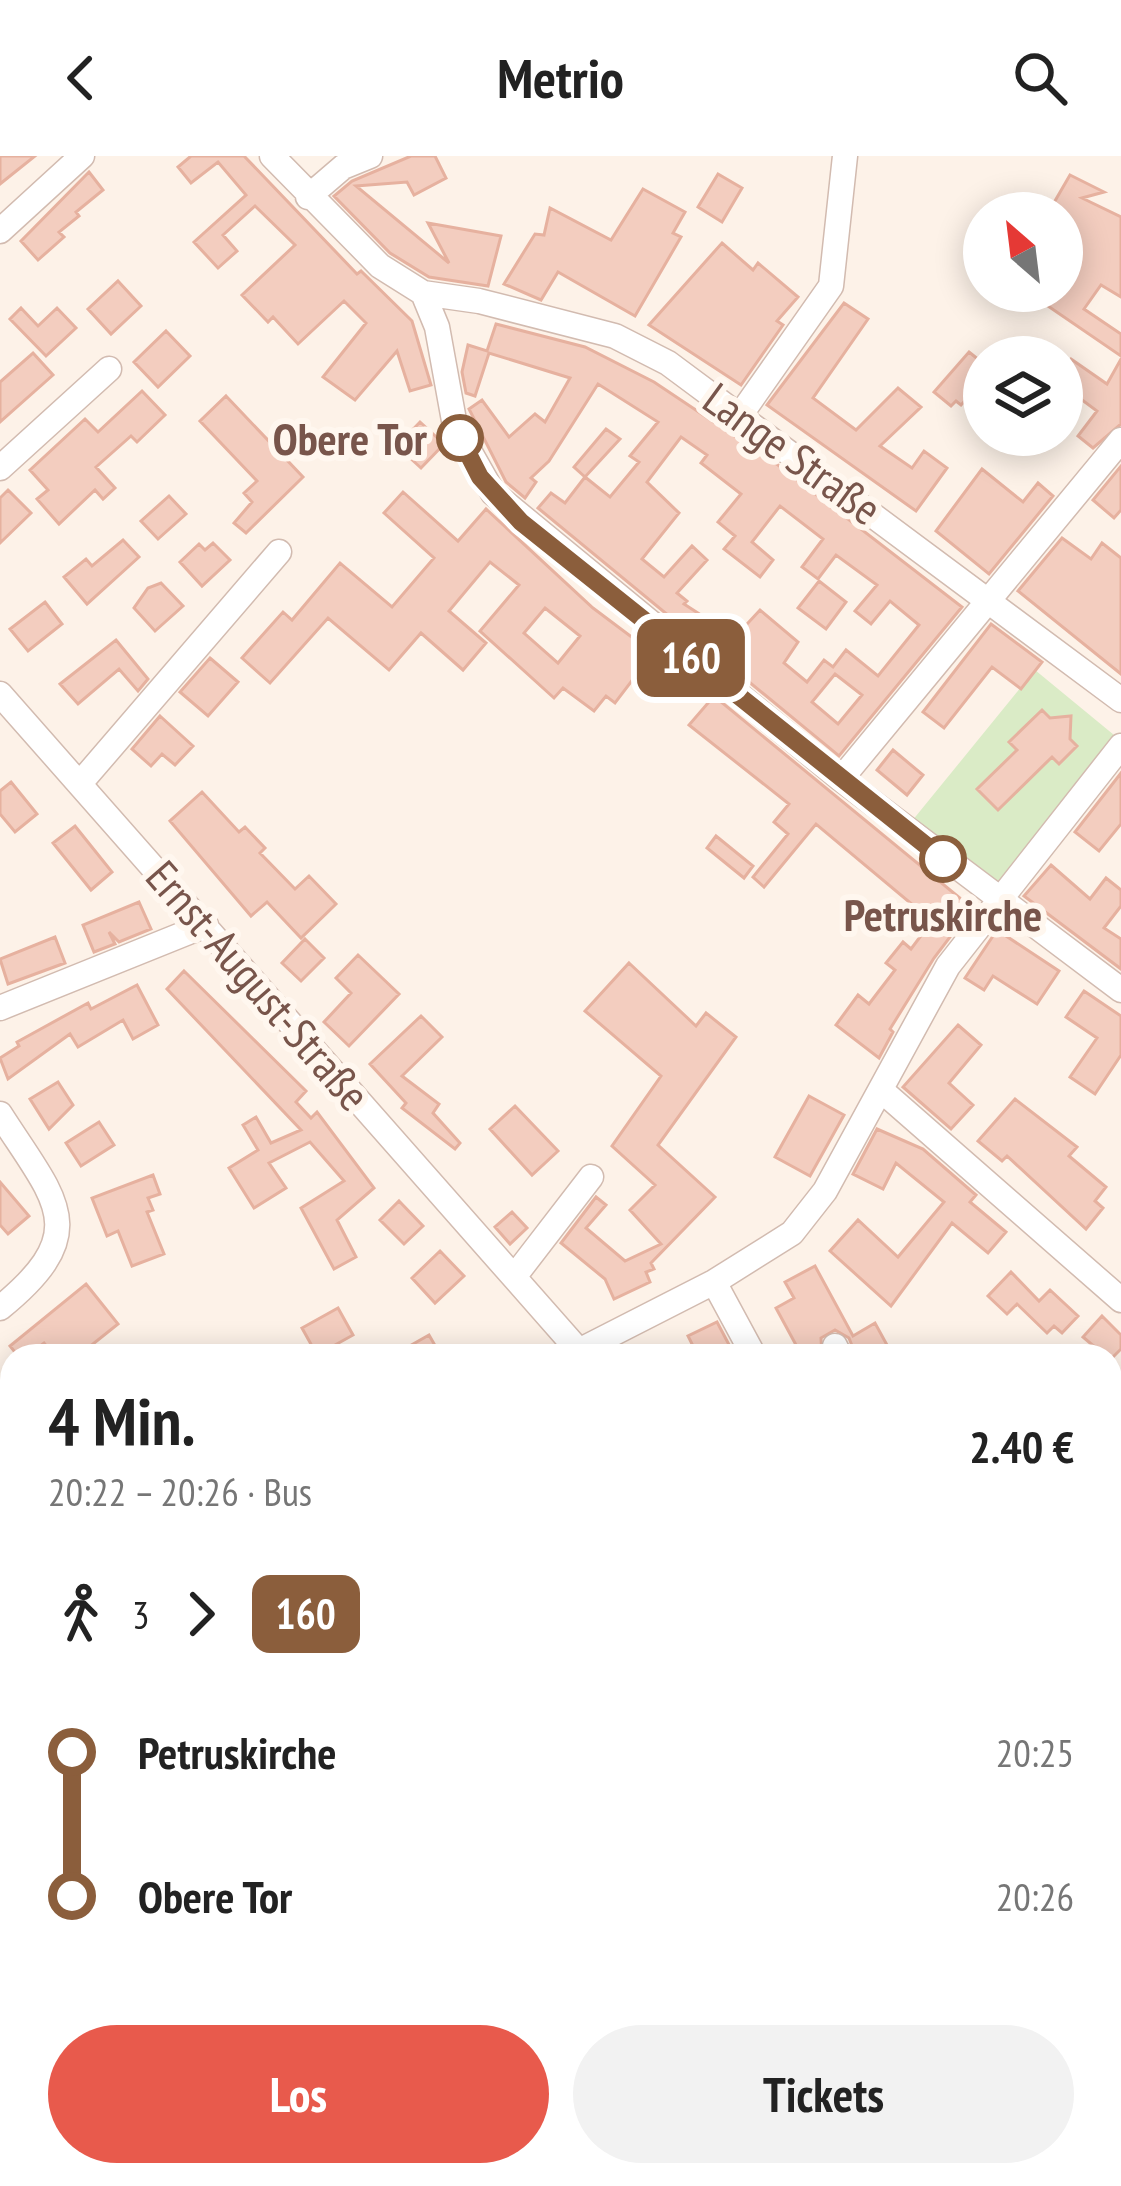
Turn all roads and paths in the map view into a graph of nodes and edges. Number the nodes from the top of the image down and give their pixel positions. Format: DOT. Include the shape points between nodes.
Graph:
graph roads {
  1 [pos="82,156"];
  2 [pos="272,156"];
  3 [pos="370,156"];
  4 [pos="845,156"];
  5 [pos="308,197"];
  6 [pos="3,220"];
  7 [pos="423,293"];
  8 [pos="109,369"];
  9 [pos="741,414"];
  10 [pos="1121,440"];
  11 [pos="0,468"];
  12 [pos="279,552"];
  13 [pos="990,599"];
  14 [pos="1121,700"];
  15 [pos="3,703"];
  16 [pos="1121,746"];
  17 [pos="841,779"];
  18 [pos="82,782"];
  19 [pos="996,901"];
  20 [pos="206,925"];
  21 [pos="1121,990"];
  22 [pos="0,1008"];
  23 [pos="881,1090"];
  24 [pos="0,1114"];
  25 [pos="591,1177"];
  26 [pos="514,1277"];
  27 [pos="714,1282"];
  28 [pos="1121,1300"];
  29 [pos="0,1308"];
  30 [pos="567,1344"];
  31 [pos="592,1344"];
  32 [pos="748,1344"];
  1 -- 6 [label="street"];
  2 -- 5 [label="street"];
  3 -- 5 [label="street"];
  4 -- 9 [label="street" via="831,286"];
  5 -- 7 [label="street" via="380,266"];
  7 -- 9 [label="street, Lange Straße" via="615,336"];
  7 -- 17 [label="street" via="455,426 493,493"];
  8 -- 11 [label="street"];
  9 -- 13 [label="street, Lange Straße"];
  10 -- 13 [label="street"];
  12 -- 18 [label="street"];
  13 -- 14 [label="street, Lange Straße"];
  13 -- 17 [label="street"];
  15 -- 18 [label="street, Ernst-August-Straße"];
  16 -- 19 [label="street"];
  17 -- 19 [label="street"];
  18 -- 20 [label="street, Ernst-August-Straße"];
  19 -- 21 [label="street"];
  19 -- 23 [label="street" via="948,966"];
  20 -- 22 [label="street"];
  20 -- 26 [label="street, Ernst-August-Straße"];
  23 -- 27 [label="street" via="811,1212 770,1250"];
  23 -- 28 [label="street"];
  24 -- 29 [label="street" via="56,1202 58,1232 51,1260"];
  25 -- 26 [label="street"];
  26 -- 30 [label="street, Ernst-August-Straße"];
  27 -- 31 [label="street"];
  27 -- 32 [label="street"];
}
